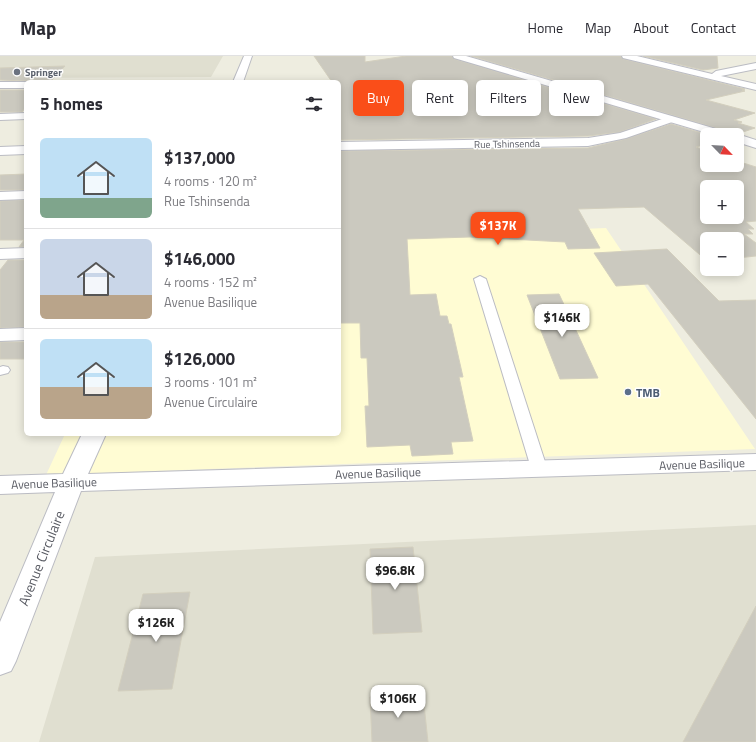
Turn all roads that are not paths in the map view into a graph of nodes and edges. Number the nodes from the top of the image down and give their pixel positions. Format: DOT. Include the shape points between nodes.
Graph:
graph roads {
  1 [pos="248,56"];
  2 [pos="458,56"];
  3 [pos="626,56"];
  4 [pos="756,66"];
  5 [pos="709,75"];
  6 [pos="239,80"];
  7 [pos="0,85"];
  8 [pos="24,85"];
  9 [pos="756,87"];
  10 [pos="24,116"];
  11 [pos="0,117"];
  12 [pos="671,119"];
  13 [pos="702,128"];
  14 [pos="744,140"];
  15 [pos="756,144"];
  16 [pos="341,146"];
  17 [pos="24,150"];
  18 [pos="0,151"];
  19 [pos="0,196"];
  20 [pos="24,196"];
  21 [pos="24,253"];
  22 [pos="0,254"];
  23 [pos="480,279"];
  24 [pos="24,334"];
  25 [pos="0,335"];
  26 [pos="93,436"];
  27 [pos="756,462"];
  28 [pos="539,468"];
  29 [pos="71,483"];
  30 [pos="0,485"];
  31 [pos="0,660"];
  1 -- 6 [label="street"];
  2 -- 12 [label="street"];
  3 -- 5 [label="street"];
  4 -- 5 [label="street"];
  5 -- 9 [label="street"];
  7 -- 8 [label="street"];
  10 -- 11 [label="street"];
  12 -- 13 [label="street"];
  12 -- 16 [label="street, Rue Tshinsenda" via="622,136 588,142"];
  14 -- 15 [label="street"];
  17 -- 18 [label="street"];
  19 -- 20 [label="street"];
  21 -- 22 [label="street"];
  23 -- 28 [label="lane"];
  24 -- 25 [label="street"];
  26 -- 29 [label="street, Avenue Circulaire"];
  27 -- 28 [label="street, Avenue Basilique"];
  28 -- 29 [label="street, Avenue Basilique"];
  29 -- 30 [label="street, Avenue Basilique"];
  29 -- 31 [label="street, Avenue Circulaire"];
}
